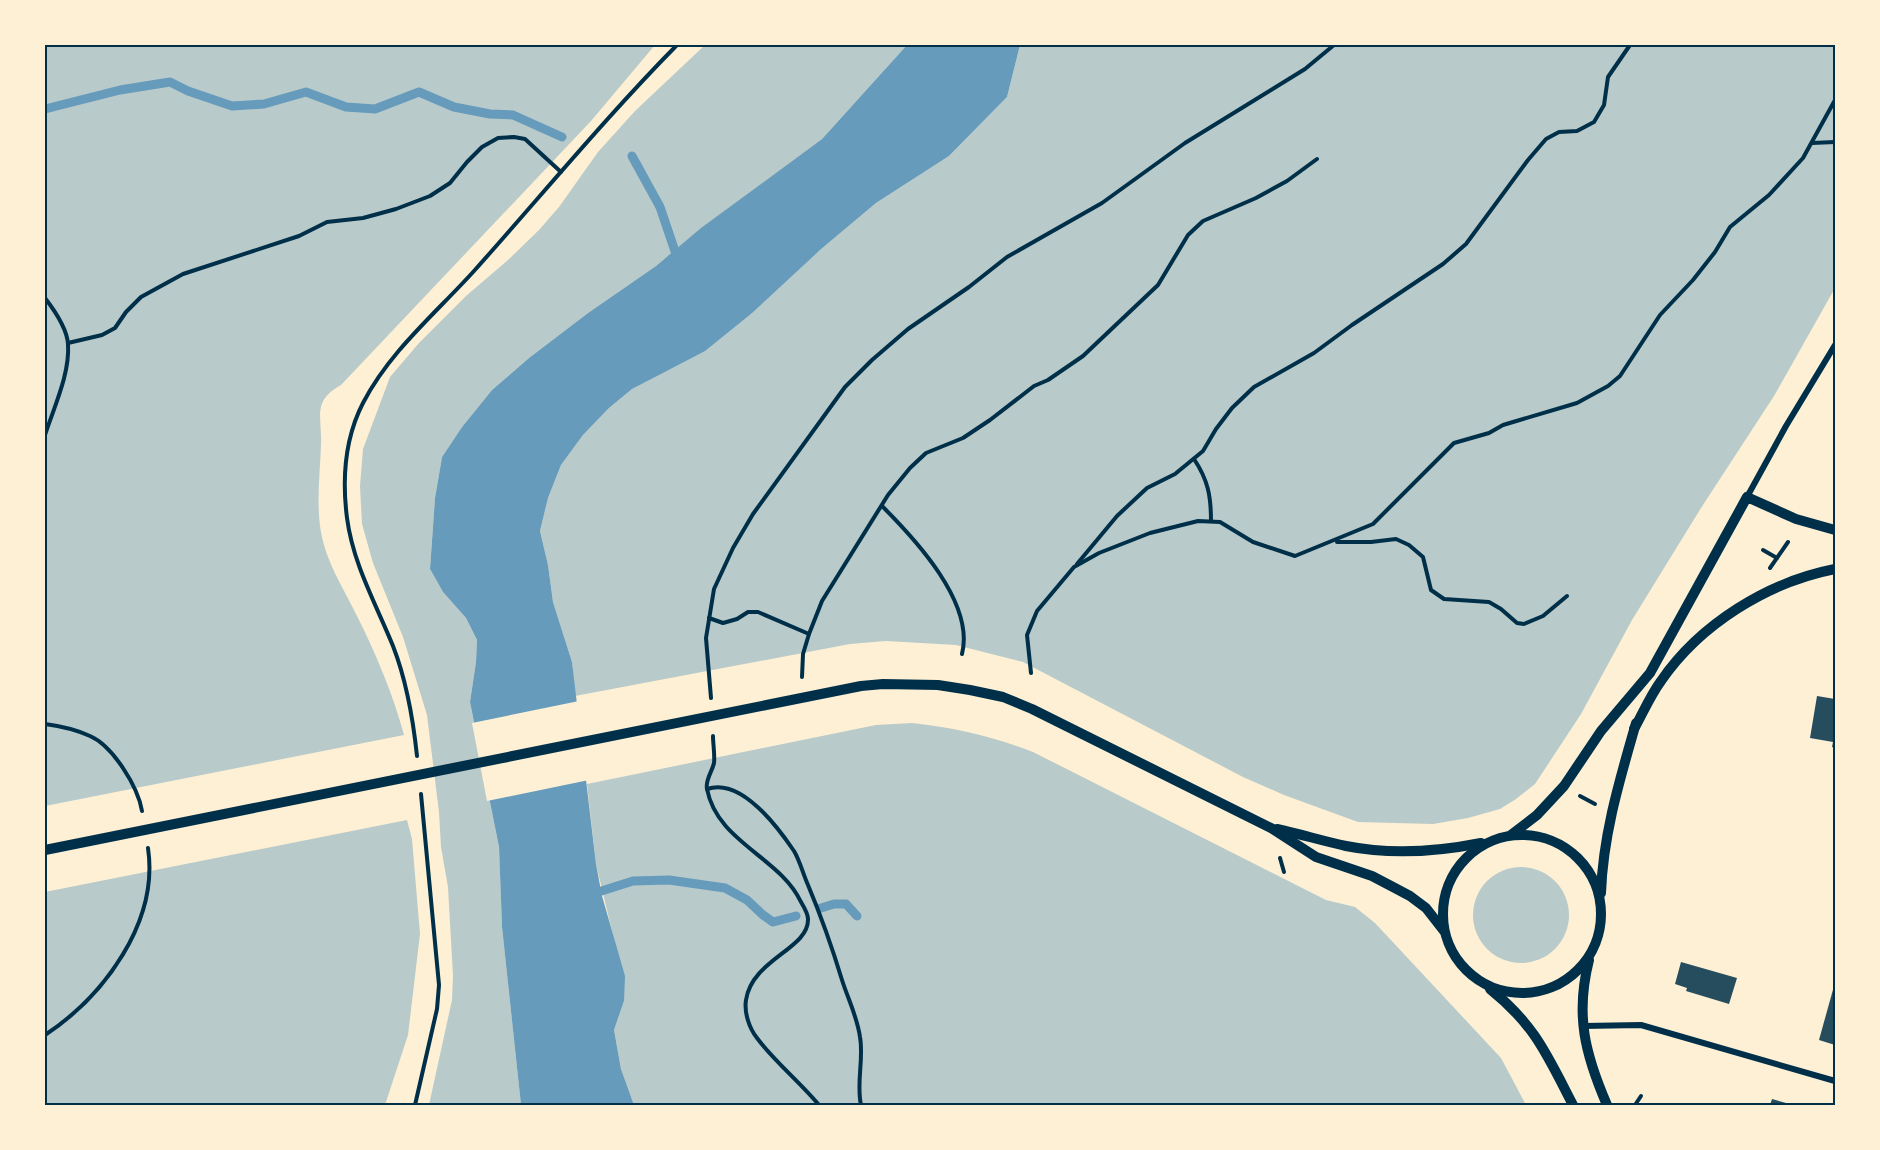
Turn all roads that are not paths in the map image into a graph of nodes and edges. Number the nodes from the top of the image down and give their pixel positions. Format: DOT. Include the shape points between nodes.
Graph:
graph roads {
  1 [pos="1835,345"];
  2 [pos="1747,496"];
  3 [pos="1835,530"];
  4 [pos="1835,569"];
  5 [pos="1650,673"];
  6 [pos="1634,729"];
  7 [pos="1271,828"];
  8 [pos="1511,835"];
  9 [pos="1492,841"];
  10 [pos="45,850"];
  11 [pos="1601,902"];
  12 [pos="1444,931"];
  13 [pos="1591,952"];
  14 [pos="1473,975"];
  15 [pos="1583,1026"];
  16 [pos="1835,1081"];
  17 [pos="1573,1105"];
  18 [pos="1607,1105"];
  1 -- 2 [label="street"];
  2 -- 3 [label="street" via="1796,519"];
  2 -- 5 [label="street"];
  4 -- 6 [label="street" via="1767,592 1708,630 1665,675"];
  5 -- 6 [label="street"];
  5 -- 8 [label="street" via="1601,731 1564,786"];
  6 -- 11 [label="street" via="1612,809"];
  7 -- 9 [label="street" via="1347,846 1402,851 1453,849"];
  7 -- 10 [label="street" via="1003,697 938,685 883,684"];
  7 -- 12 [label="street" via="1316,857 1372,876 1410,896 1426,908"];
  8 -- 9 [label="street"];
  8 -- 11 [label="street" via="1546,838 1569,850 1587,869"];
  9 -- 12 [label="street" via="1465,858 1451,877 1443,899"];
  11 -- 13 [label="street"];
  12 -- 14 [label="street" via="1455,956"];
  13 -- 14 [label="street" via="1569,978 1538,992 1503,991"];
  13 -- 15 [label="street" via="1581,994"];
  14 -- 17 [label="street" via="1535,1033"];
  15 -- 16 [label="street" via="1641,1024"];
  15 -- 18 [label="street" via="1593,1073"];
}
